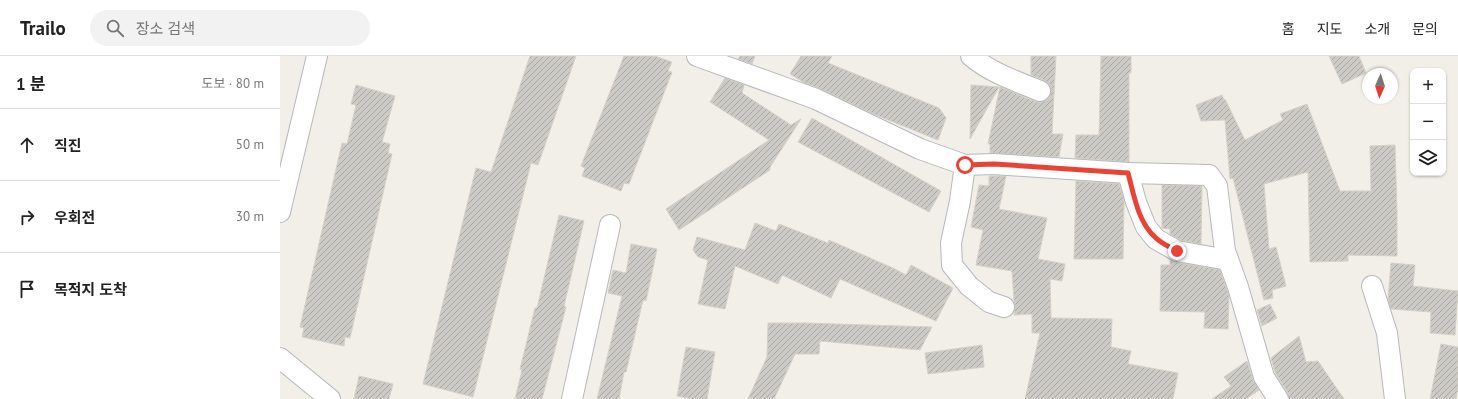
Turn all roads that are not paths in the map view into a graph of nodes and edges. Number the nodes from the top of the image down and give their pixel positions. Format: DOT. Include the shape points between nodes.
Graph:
graph roads {
  1 [pos="317,56"];
  2 [pos="697,56"];
  3 [pos="971,56"];
  4 [pos="1040,91"];
  5 [pos="965,165"];
  6 [pos="1128,173"];
  7 [pos="280,212"];
  8 [pos="610,225"];
  9 [pos="1228,260"];
  10 [pos="1372,286"];
  11 [pos="1004,307"];
  12 [pos="280,358"];
  13 [pos="330,399"];
  14 [pos="572,399"];
  15 [pos="1278,399"];
  16 [pos="1395,399"];
  1 -- 7 [label="street"];
  2 -- 5 [label="street" via="816,99 920,149"];
  3 -- 4 [label="street" via="1007,78"];
  5 -- 6 [label="street" via="994,164"];
  5 -- 11 [label="street" via="951,243 952,265 969,286 989,302"];
  6 -- 9 [label="street" via="1146,227 1156,239 1177,251"];
  6 -- 9 [label="street" via="1209,175 1217,186"];
  8 -- 14 [label="street"];
  9 -- 15 [label="street" via="1264,376"];
  10 -- 16 [label="street" via="1387,333"];
  12 -- 13 [label="street"];
}
